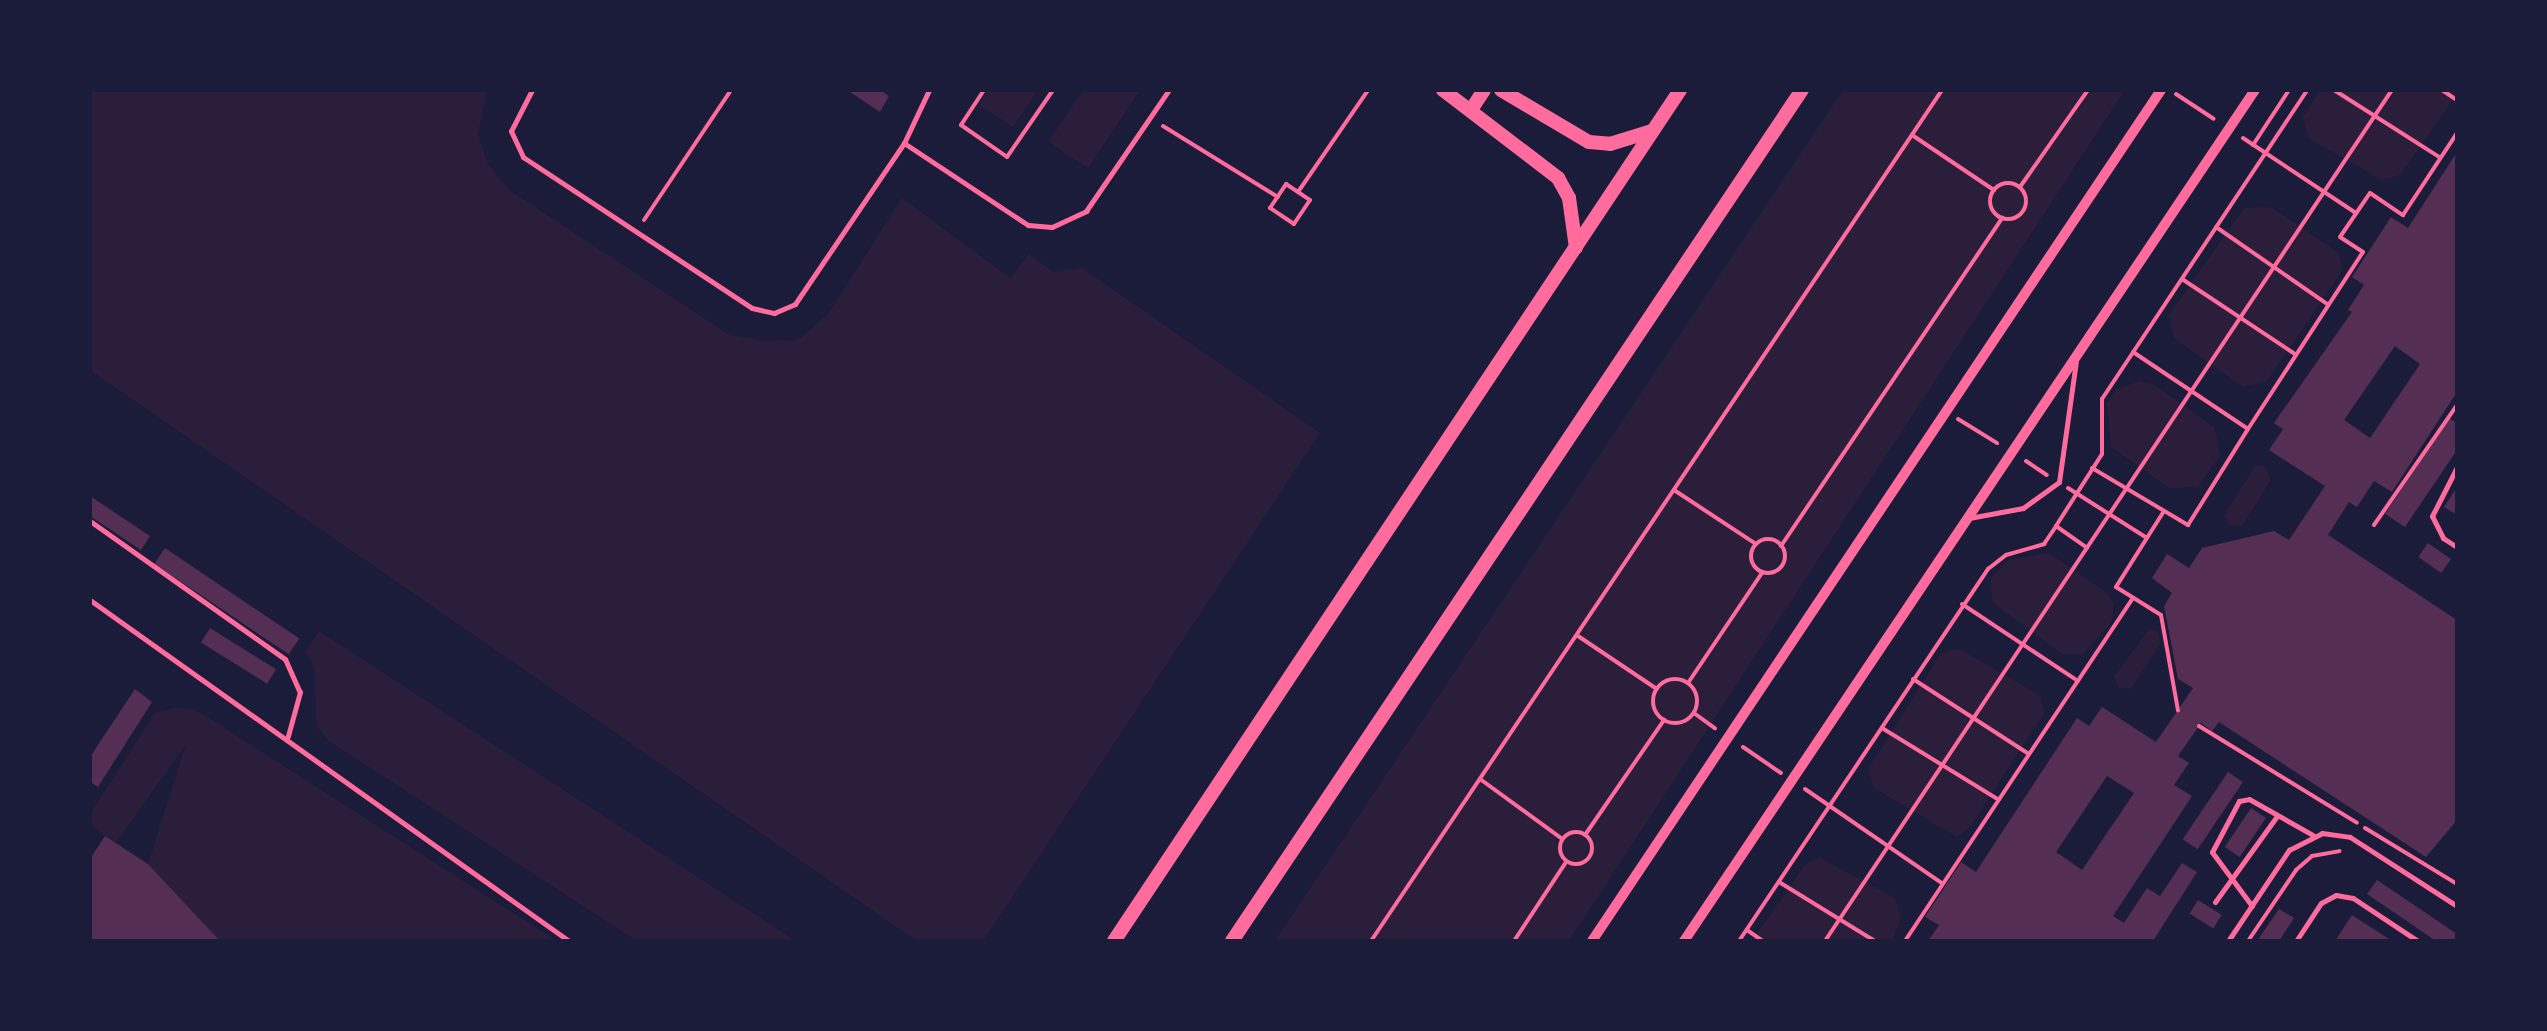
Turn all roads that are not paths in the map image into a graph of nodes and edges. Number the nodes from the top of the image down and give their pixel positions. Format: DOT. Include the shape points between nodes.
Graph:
graph roads {
  1 [pos="532,90"];
  2 [pos="929,90"];
  3 [pos="1169,90"];
  4 [pos="1443,90"];
  5 [pos="1484,90"];
  6 [pos="1501,90"];
  7 [pos="1680,90"];
  8 [pos="1802,90"];
  9 [pos="2162,90"];
  10 [pos="2256,90"];
  11 [pos="1471,110"];
  12 [pos="1653,131"];
  13 [pos="904,143"];
  14 [pos="1576,248"];
  15 [pos="2080,343"];
  16 [pos="2457,468"];
  17 [pos="1966,518"];
  18 [pos="90,520"];
  19 [pos="2457,547"];
  20 [pos="90,600"];
  21 [pos="288,736"];
  22 [pos="2277,816"];
  23 [pos="2313,835"];
  24 [pos="2232,881"];
  25 [pos="2215,902"];
  26 [pos="2456,905"];
  27 [pos="2252,906"];
  28 [pos="570,941"];
  29 [pos="1114,941"];
  30 [pos="1232,941"];
  31 [pos="1592,941"];
  32 [pos="1684,941"];
  33 [pos="2228,941"];
  34 [pos="2296,941"];
  35 [pos="2418,941"];
  1 -- 13 [label="lane" via="514,116 514,145 752,308 785,310"];
  2 -- 13 [label="lane"];
  3 -- 13 [label="lane" via="1086,210 1052,228 1028,225"];
  4 -- 11 [label="street"];
  5 -- 11 [label="street"];
  6 -- 12 [label="street" via="1590,142 1610,144"];
  7 -- 12 [label="street"];
  8 -- 30 [label="street"];
  9 -- 31 [label="street"];
  10 -- 15 [label="street"];
  11 -- 14 [label="street" via="1558,178 1570,198"];
  12 -- 14 [label="street"];
  14 -- 29 [label="street"];
  15 -- 17 [label="street"];
  15 -- 17 [label="lane" via="2059,482 2023,508"];
  16 -- 19 [label="lane" via="2432,516 2434,528"];
  17 -- 32 [label="street"];
  18 -- 21 [label="lane" via="285,659 300,692"];
  20 -- 21 [label="lane"];
  21 -- 28 [label="lane"];
  22 -- 23 [label="lane"];
  22 -- 24 [label="lane"];
  22 -- 24 [label="lane" via="2249,798 2239,801 2212,847"];
  23 -- 26 [label="lane" via="2350,837"];
  23 -- 27 [label="lane" via="2290,850"];
  24 -- 25 [label="lane"];
  24 -- 27 [label="lane"];
  27 -- 33 [label="lane"];
  34 -- 35 [label="lane" via="2322,904 2345,895"];
}
